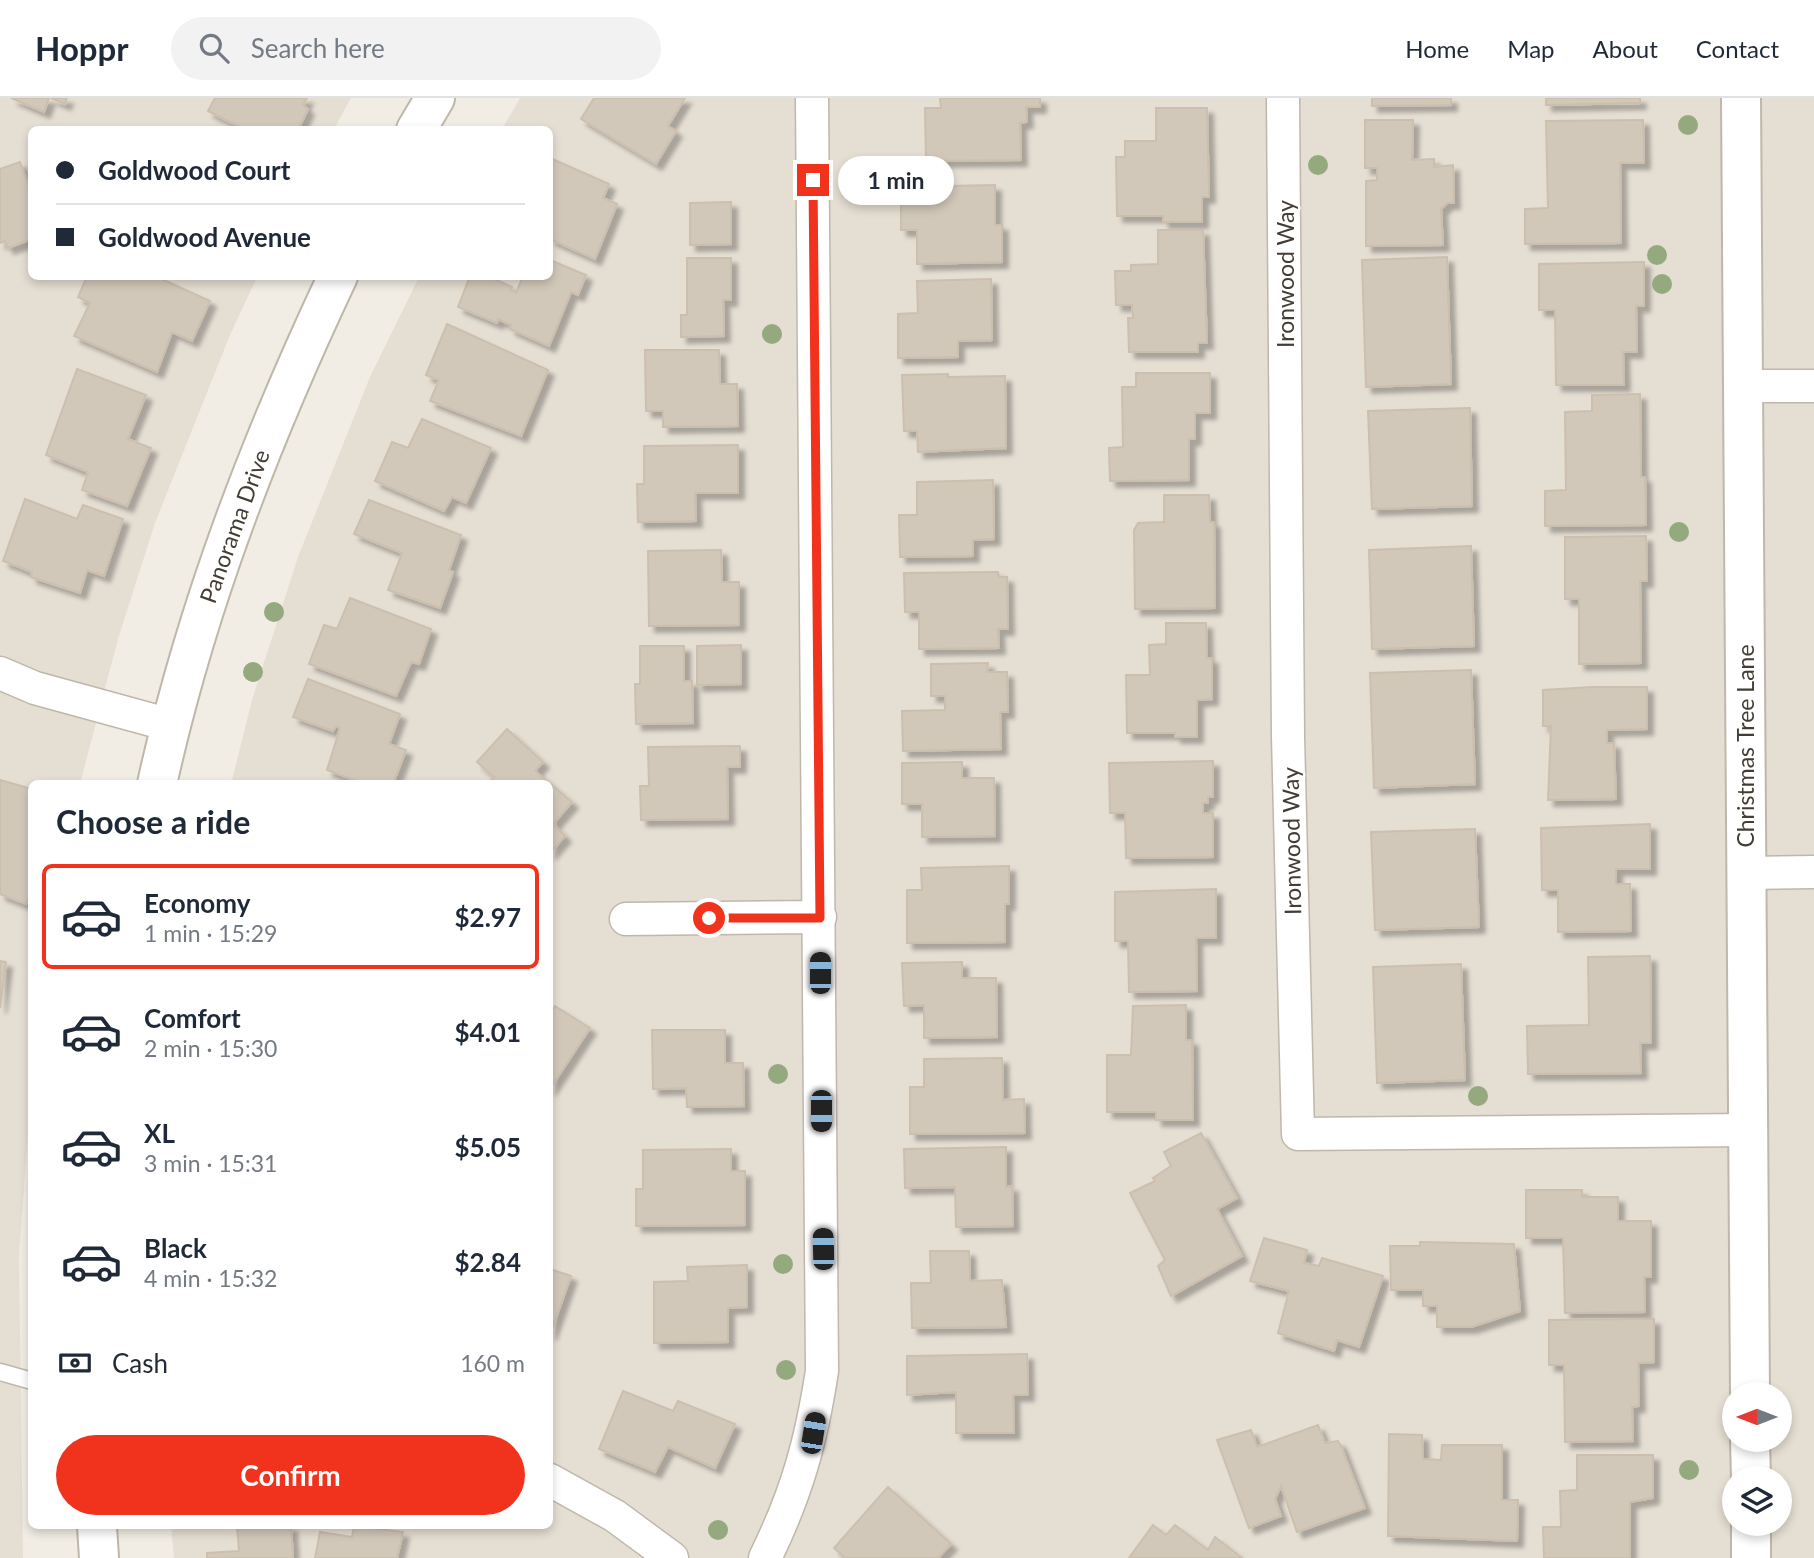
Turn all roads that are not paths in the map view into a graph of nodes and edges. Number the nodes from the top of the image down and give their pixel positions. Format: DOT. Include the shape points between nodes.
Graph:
graph roads {
  1 [pos="435,98"];
  2 [pos="813,98"];
  3 [pos="1283,98"];
  4 [pos="1741,98"];
  5 [pos="418,126"];
  6 [pos="336,280"];
  7 [pos="1743,386"];
  8 [pos="1814,386"];
  9 [pos="0,673"];
  10 [pos="170,725"];
  11 [pos="158,780"];
  12 [pos="1814,872"];
  13 [pos="1746,873"];
  14 [pos="820,918"];
  15 [pos="626,919"];
  16 [pos="1748,1130"];
  17 [pos="0,1372"];
  18 [pos="28,1380"];
  19 [pos="1750,1382"];
  20 [pos="553,1482"];
  21 [pos="97,1529"];
  22 [pos="1751,1536"];
  23 [pos="99,1558"];
  24 [pos="673,1558"];
  25 [pos="765,1558"];
  26 [pos="1751,1558"];
  1 -- 5 [label="street"];
  2 -- 14 [label="street"];
  3 -- 16 [label="street, Ironwood Way" via="1288,736 1298,1134"];
  4 -- 7 [label="street, Christmas Tree Lane"];
  6 -- 10 [label="street, Panorama Drive" via="251,474"];
  7 -- 8 [label="street"];
  7 -- 13 [label="street, Christmas Tree Lane"];
  9 -- 10 [label="street" via="35,688"];
  10 -- 11 [label="street, Panorama Drive"];
  12 -- 13 [label="street"];
  13 -- 16 [label="street, Christmas Tree Lane"];
  14 -- 15 [label="street"];
  14 -- 25 [label="street" via="822,1371 813,1433 795,1493"];
  16 -- 19 [label="street, Christmas Tree Lane"];
  17 -- 18 [label="lane"];
  20 -- 24 [label="street" via="615,1516"];
  21 -- 23 [label="street"];
  22 -- 26 [label="street"];
}
